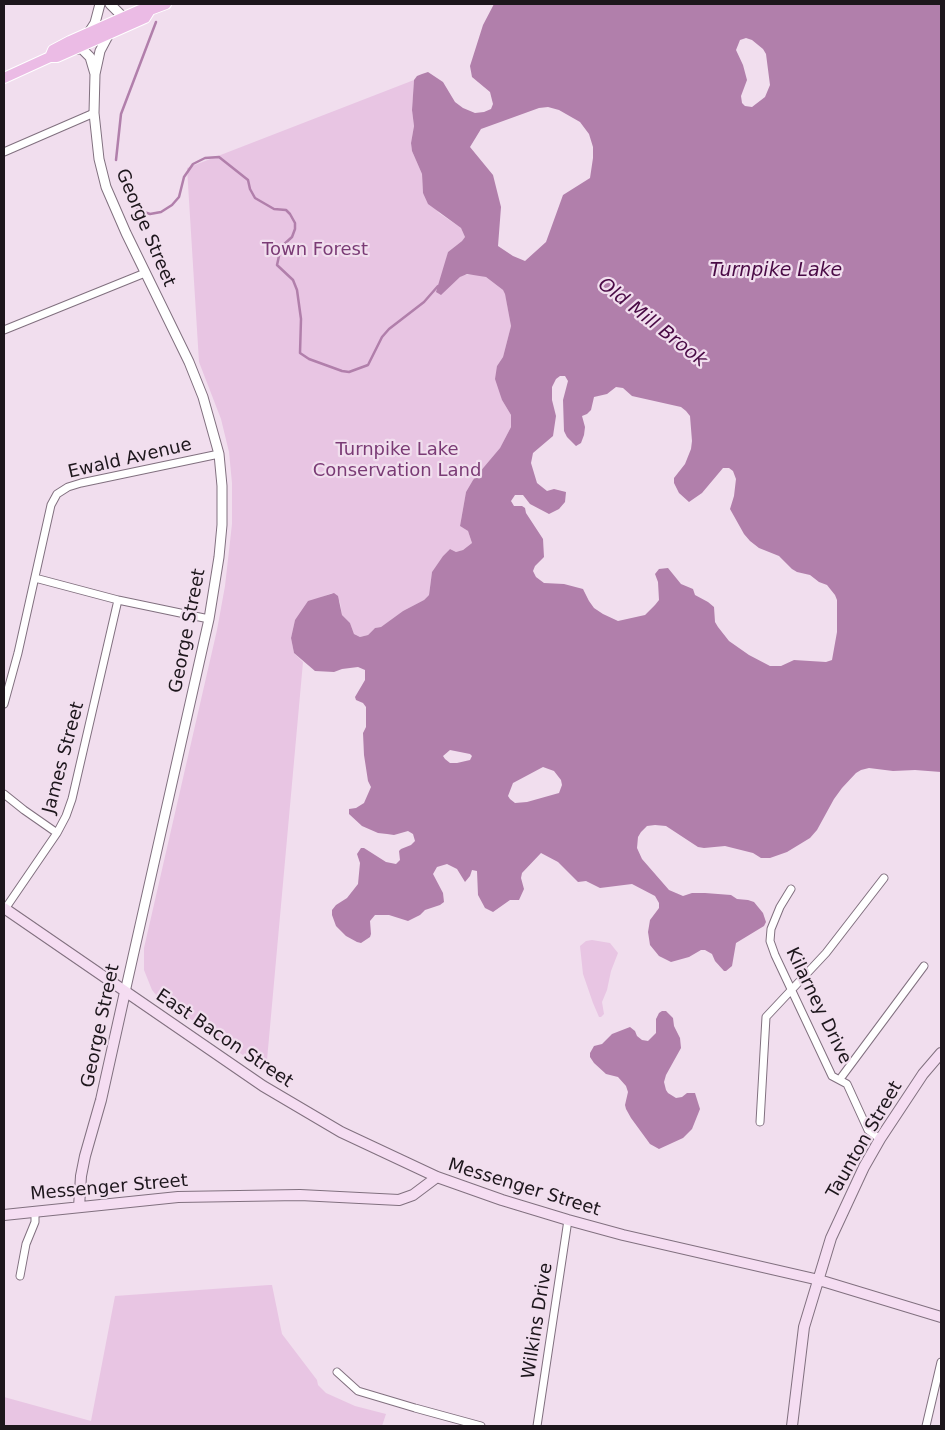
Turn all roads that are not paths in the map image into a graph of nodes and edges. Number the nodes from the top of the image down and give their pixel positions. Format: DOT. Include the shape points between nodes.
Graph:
graph roads {
  1 [pos="100,4"];
  2 [pos="110,4"];
  3 [pos="166,4"];
  4 [pos="150,10"];
  5 [pos="123,18"];
  6 [pos="88,34"];
  7 [pos="109,34"];
  8 [pos="76,48"];
  9 [pos="50,57"];
  10 [pos="95,74"];
  11 [pos="4,78"];
  12 [pos="94,113"];
  13 [pos="4,152"];
  14 [pos="145,272"];
  15 [pos="4,330"];
  16 [pos="219,454"];
  17 [pos="35,578"];
  18 [pos="118,600"];
  19 [pos="209,619"];
  20 [pos="4,704"];
  21 [pos="4,794"];
  22 [pos="57,833"];
  23 [pos="884,878"];
  24 [pos="791,889"];
  25 [pos="4,909"];
  26 [pos="924,966"];
  27 [pos="792,989"];
  28 [pos="125,992"];
  29 [pos="941,1053"];
  30 [pos="840,1079"];
  31 [pos="760,1122"];
  32 [pos="880,1139"];
  33 [pos="437,1177"];
  34 [pos="79,1207"];
  35 [pos="35,1211"];
  36 [pos="4,1214"];
  37 [pos="568,1220"];
  38 [pos="20,1276"];
  39 [pos="819,1280"];
  40 [pos="941,1317"];
  41 [pos="941,1362"];
  42 [pos="337,1372"];
  43 [pos="481,1426"];
  44 [pos="536,1426"];
  45 [pos="792,1426"];
  46 [pos="926,1426"];
  1 -- 6 [label="street"];
  2 -- 5 [label="street"];
  3 -- 4 [label="main road"];
  4 -- 5 [label="main road" via="140,10"];
  4 -- 7 [label="main road" via="145,18"];
  5 -- 6 [label="main road"];
  6 -- 9 [label="main road" via="53,50"];
  7 -- 8 [label="main road"];
  7 -- 10 [label="street, George Street" via="100,51"];
  8 -- 9 [label="main road"];
  8 -- 10 [label="street, George Street" via="90,57"];
  9 -- 11 [label="main road"];
  10 -- 12 [label="street, George Street"];
  12 -- 13 [label="street"];
  12 -- 14 [label="street, George Street" via="106,187"];
  14 -- 15 [label="street"];
  14 -- 16 [label="street, George Street" via="189,362"];
  16 -- 17 [label="street, Ewald Avenue" via="81,483 57,494 51,505"];
  16 -- 19 [label="street, George Street" via="222,524"];
  17 -- 18 [label="street"];
  17 -- 20 [label="street, Ewald Avenue"];
  18 -- 19 [label="street"];
  18 -- 22 [label="street, James Street" via="72,800"];
  19 -- 28 [label="street, George Street"];
  21 -- 22 [label="street"];
  22 -- 25 [label="street, James Street"];
  23 -- 27 [label="street" via="826,953"];
  24 -- 27 [label="street, Kilarney Drive" via="771,929 770,941"];
  25 -- 28 [label="main road, East Bacon Street"];
  26 -- 30 [label="street"];
  27 -- 30 [label="street, Kilarney Drive" via="832,1076"];
  27 -- 31 [label="street" via="766,1017"];
  28 -- 33 [label="main road, East Bacon Street" via="299,1109"];
  28 -- 34 [label="main road, George Street" via="85,1156"];
  29 -- 32 [label="main road, Taunton Street" via="923,1074"];
  30 -- 32 [label="street, Kilarney Drive" via="846,1084 868,1130"];
  32 -- 39 [label="main road, Taunton Street" via="843,1210"];
  33 -- 34 [label="main road, Messenger Street" via="413,1195 399,1200 300,1195 178,1197"];
  33 -- 37 [label="main road, Messenger Street"];
  34 -- 35 [label="main road, Messenger Street"];
  35 -- 36 [label="main road, Messenger Street"];
  35 -- 38 [label="street"];
  37 -- 39 [label="main road, Messenger Street"];
  37 -- 44 [label="street, Wilkins Drive"];
  39 -- 40 [label="main road, Messenger Street"];
  39 -- 45 [label="main road, Taunton Street" via="804,1327"];
  41 -- 46 [label="street"];
  42 -- 43 [label="street" via="358,1391"];
}
